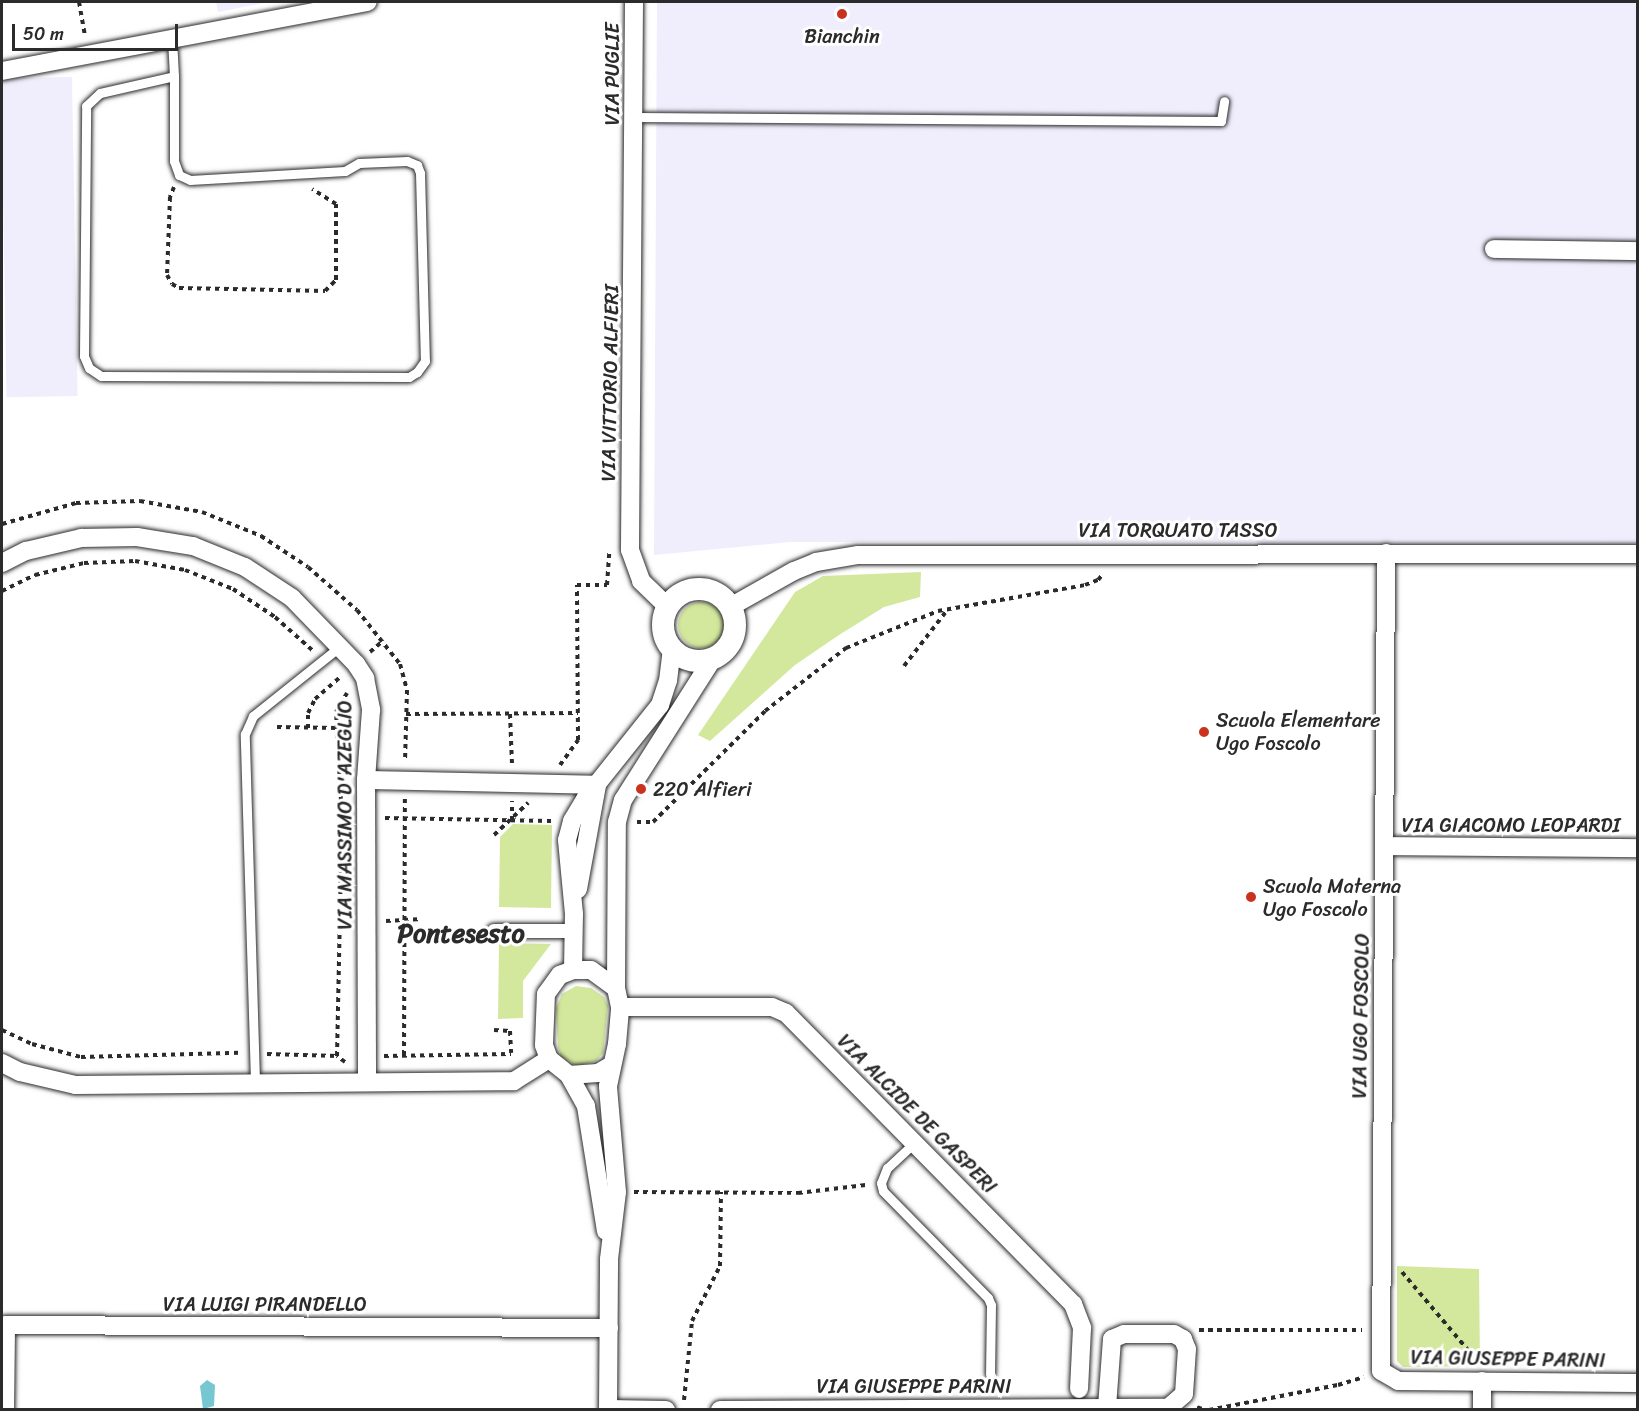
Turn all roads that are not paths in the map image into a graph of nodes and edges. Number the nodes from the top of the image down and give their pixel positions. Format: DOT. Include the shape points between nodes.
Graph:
graph roads {
  1 [pos="368,2"];
  2 [pos="634,2"];
  3 [pos="172,39"];
  4 [pos="2,70"];
  5 [pos="174,76"];
  6 [pos="1224,101"];
  7 [pos="636,117"];
  8 [pos="635,146"];
  9 [pos="1494,249"];
  10 [pos="1638,251"];
  11 [pos="1386,553"];
  12 [pos="1638,554"];
  13 [pos="2,563"];
  14 [pos="668,607"];
  15 [pos="730,607"];
  16 [pos="339,647"];
  17 [pos="672,649"];
  18 [pos="712,660"];
  19 [pos="366,780"];
  20 [pos="597,784"];
  21 [pos="1385,846"];
  22 [pos="1638,848"];
  23 [pos="574,923"];
  24 [pos="494,931"];
  25 [pos="573,970"];
  26 [pos="616,988"];
  27 [pos="620,1007"];
  28 [pos="549,1059"];
  29 [pos="2,1063"];
  30 [pos="610,1066"];
  31 [pos="569,1075"];
  32 [pos="255,1081"];
  33 [pos="358,1082"];
  34 [pos="914,1143"];
  35 [pos="609,1259"];
  36 [pos="609,1328"];
  37 [pos="1381,1371"];
  38 [pos="990,1374"];
  39 [pos="1482,1381"];
  40 [pos="1638,1383"];
  41 [pos="1079,1389"];
  42 [pos="1107,1407"];
  43 [pos="608,1409"];
  44 [pos="5,1410"];
  45 [pos="666,1410"];
  46 [pos="720,1410"];
  47 [pos="1482,1410"];
  1 -- 3 [label="street"];
  2 -- 7 [label="street, VIA PUGLIE"];
  3 -- 4 [label="street"];
  3 -- 5 [label="lane"];
  5 -- 5 [label="lane" via="174,161 179,175 190,180 345,171 359,162 407,161 417,165 425,361 417,372 409,377 101,376 89,368 84,356 86,105 100,93"];
  6 -- 7 [label="lane" via="1221,121"];
  7 -- 8 [label="street, VIA PUGLIE"];
  8 -- 14 [label="street, VIA VITTORIO ALFIERI" via="630,550 641,581"];
  9 -- 10 [label="street"];
  11 -- 12 [label="street, VIA TORQUATO TASSO"];
  11 -- 15 [label="street, VIA TORQUATO TASSO" via="858,555 805,567"];
  11 -- 21 [label="street, VIA UGO FOSCOLO"];
  13 -- 16 [label="street, VIA MASSIMO D'AZEGLIO" via="26,551 81,538 137,537 193,546 245,567 292,598"];
  14 -- 15 [label="street" via="678,596 706,590"];
  14 -- 17 [label="street" via="663,624"];
  15 -- 18 [label="street" via="736,622 733,638"];
  16 -- 19 [label="street, VIA MASSIMO D'AZEGLIO" via="365,678 371,710"];
  16 -- 32 [label="lane" via="253,716 245,734"];
  17 -- 18 [label="street" via="694,662"];
  17 -- 20 [label="street" via="660,705"];
  18 -- 26 [label="street" via="623,800 617,822"];
  19 -- 20 [label="street"];
  19 -- 33 [label="street, VIA MASSIMO D'AZEGLIO" via="368,1056"];
  20 -- 23 [label="street"];
  20 -- 23 [label="street" via="572,821 567,840"];
  21 -- 22 [label="street, VIA GIACOMO LEOPARDI"];
  21 -- 37 [label="street, VIA UGO FOSCOLO"];
  23 -- 24 [label="street"];
  23 -- 25 [label="street"];
  25 -- 26 [label="street" via="591,970"];
  25 -- 28 [label="street" via="560,975 546,994 544,1045"];
  26 -- 27 [label="street"];
  27 -- 30 [label="street" via="615,1057"];
  27 -- 34 [label="street, VIA ALCIDE DE GASPERI" via="779,1010"];
  28 -- 31 [label="street"];
  28 -- 33 [label="street" via="514,1081"];
  29 -- 32 [label="street" via="20,1072 76,1085"];
  30 -- 31 [label="street" via="598,1073"];
  30 -- 35 [label="street" via="608,1105 617,1192"];
  31 -- 35 [label="street" via="586,1106"];
  32 -- 33 [label="street"];
  34 -- 38 [label="lane" via="887,1168 881,1183 883,1191 988,1298 992,1305"];
  34 -- 41 [label="street, VIA ALCIDE DE GASPERI" via="1073,1304 1082,1328"];
  35 -- 36 [label="street"];
  36 -- 43 [label="street"];
  36 -- 44 [label="street, VIA LUIGI PIRANDELLO" via="6,1325"];
  37 -- 39 [label="street, VIA GIUSEPPE PARINI" via="1398,1381"];
  39 -- 40 [label="street, VIA GIUSEPPE PARINI"];
  39 -- 47 [label="street"];
  42 -- 42 [label="street, VIA GIUSEPPE PARINI" via="1168,1408 1179,1403 1184,1394 1187,1349 1183,1339 1164,1334 1124,1334 1112,1339"];
  42 -- 46 [label="street, VIA GIUSEPPE PARINI"];
  43 -- 45 [label="street"];
}
